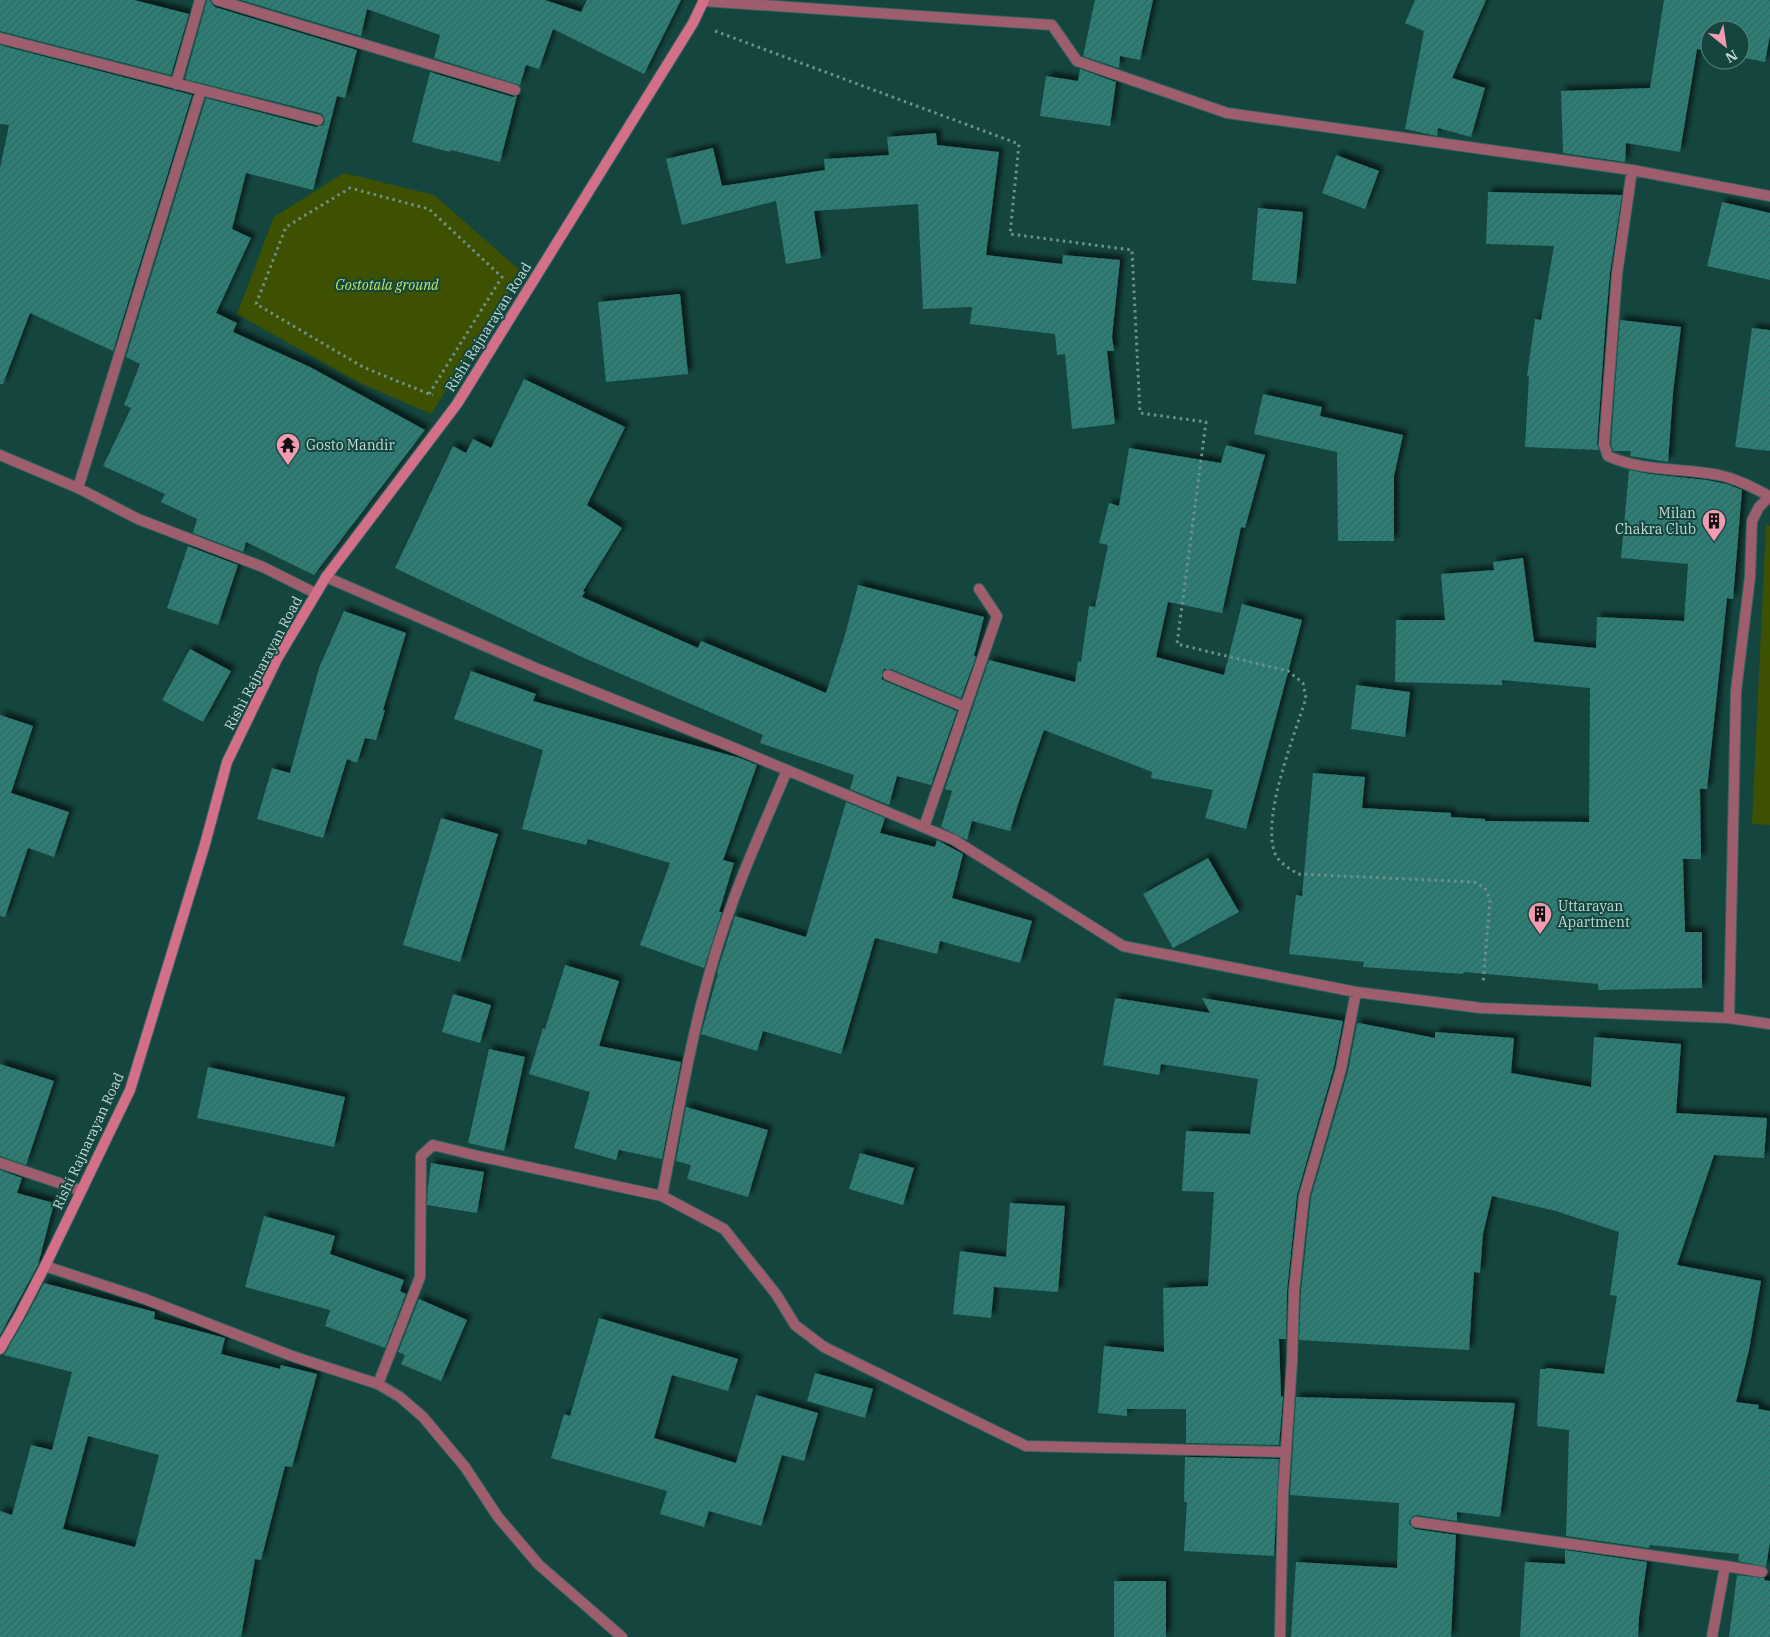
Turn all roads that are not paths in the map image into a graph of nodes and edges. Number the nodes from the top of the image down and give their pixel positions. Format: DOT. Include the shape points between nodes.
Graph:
graph roads {
  1 [pos="200,0"];
  2 [pos="217,0"];
  3 [pos="704,0"];
  4 [pos="0,38"];
  5 [pos="176,84"];
  6 [pos="201,90"];
  7 [pos="515,90"];
  8 [pos="318,120"];
  9 [pos="1632,170"];
  10 [pos="1770,196"];
  11 [pos="0,455"];
  12 [pos="78,488"];
  13 [pos="1769,496"];
  14 [pos="326,577"];
  15 [pos="979,589"];
  16 [pos="316,593"];
  17 [pos="888,675"];
  18 [pos="965,707"];
  19 [pos="787,770"];
  20 [pos="924,827"];
  21 [pos="1356,992"];
  22 [pos="1729,1018"];
  23 [pos="1770,1024"];
  24 [pos="0,1163"];
  25 [pos="80,1190"];
  26 [pos="662,1196"];
  27 [pos="45,1266"];
  28 [pos="0,1349"];
  29 [pos="378,1384"];
  30 [pos="1286,1452"];
  31 [pos="1416,1522"];
  32 [pos="1725,1566"];
  33 [pos="1762,1572"];
  34 [pos="622,1637"];
  35 [pos="1280,1637"];
  36 [pos="1712,1637"];
  1 -- 5 [label="street"];
  2 -- 7 [label="street"];
  3 -- 9 [label="street" via="1052,25 1077,62 1227,113"];
  3 -- 14 [label="main road, Rishi Rajnarayan Road" via="693,23 457,404"];
  4 -- 5 [label="street"];
  5 -- 6 [label="street"];
  6 -- 8 [label="street"];
  6 -- 12 [label="street"];
  9 -- 10 [label="street"];
  9 -- 13 [label="street" via="1617,274 1604,445 1608,456 1624,464 1722,476 1745,483"];
  11 -- 12 [label="street"];
  12 -- 16 [label="street" via="138,519 263,567"];
  13 -- 22 [label="street" via="1752,520 1750,577 1736,691"];
  14 -- 16 [label="main road, Rishi Rajnarayan Road"];
  14 -- 19 [label="street" via="538,669"];
  15 -- 18 [label="street" via="997,616"];
  16 -- 25 [label="main road, Rishi Rajnarayan Road" via="277,659 227,762 130,1090"];
  17 -- 18 [label="street"];
  18 -- 20 [label="street"];
  19 -- 20 [label="street"];
  19 -- 26 [label="street" via="731,904 708,982"];
  20 -- 21 [label="street" via="954,840 1123,946"];
  21 -- 22 [label="street" via="1481,1008"];
  21 -- 30 [label="street" via="1341,1069 1304,1196 1294,1291"];
  22 -- 23 [label="street"];
  24 -- 25 [label="street"];
  25 -- 27 [label="main road, Rishi Rajnarayan Road"];
  26 -- 29 [label="street" via="434,1145 421,1156 420,1277"];
  26 -- 30 [label="street" via="724,1229 776,1294 795,1325 824,1347 1026,1446"];
  27 -- 28 [label="main road, Rishi Rajnarayan Road"];
  27 -- 29 [label="street"];
  29 -- 34 [label="street" via="400,1396 422,1417 465,1467 498,1517 539,1565"];
  30 -- 35 [label="street"];
  31 -- 32 [label="street"];
  32 -- 33 [label="street"];
  32 -- 36 [label="street"];
}
